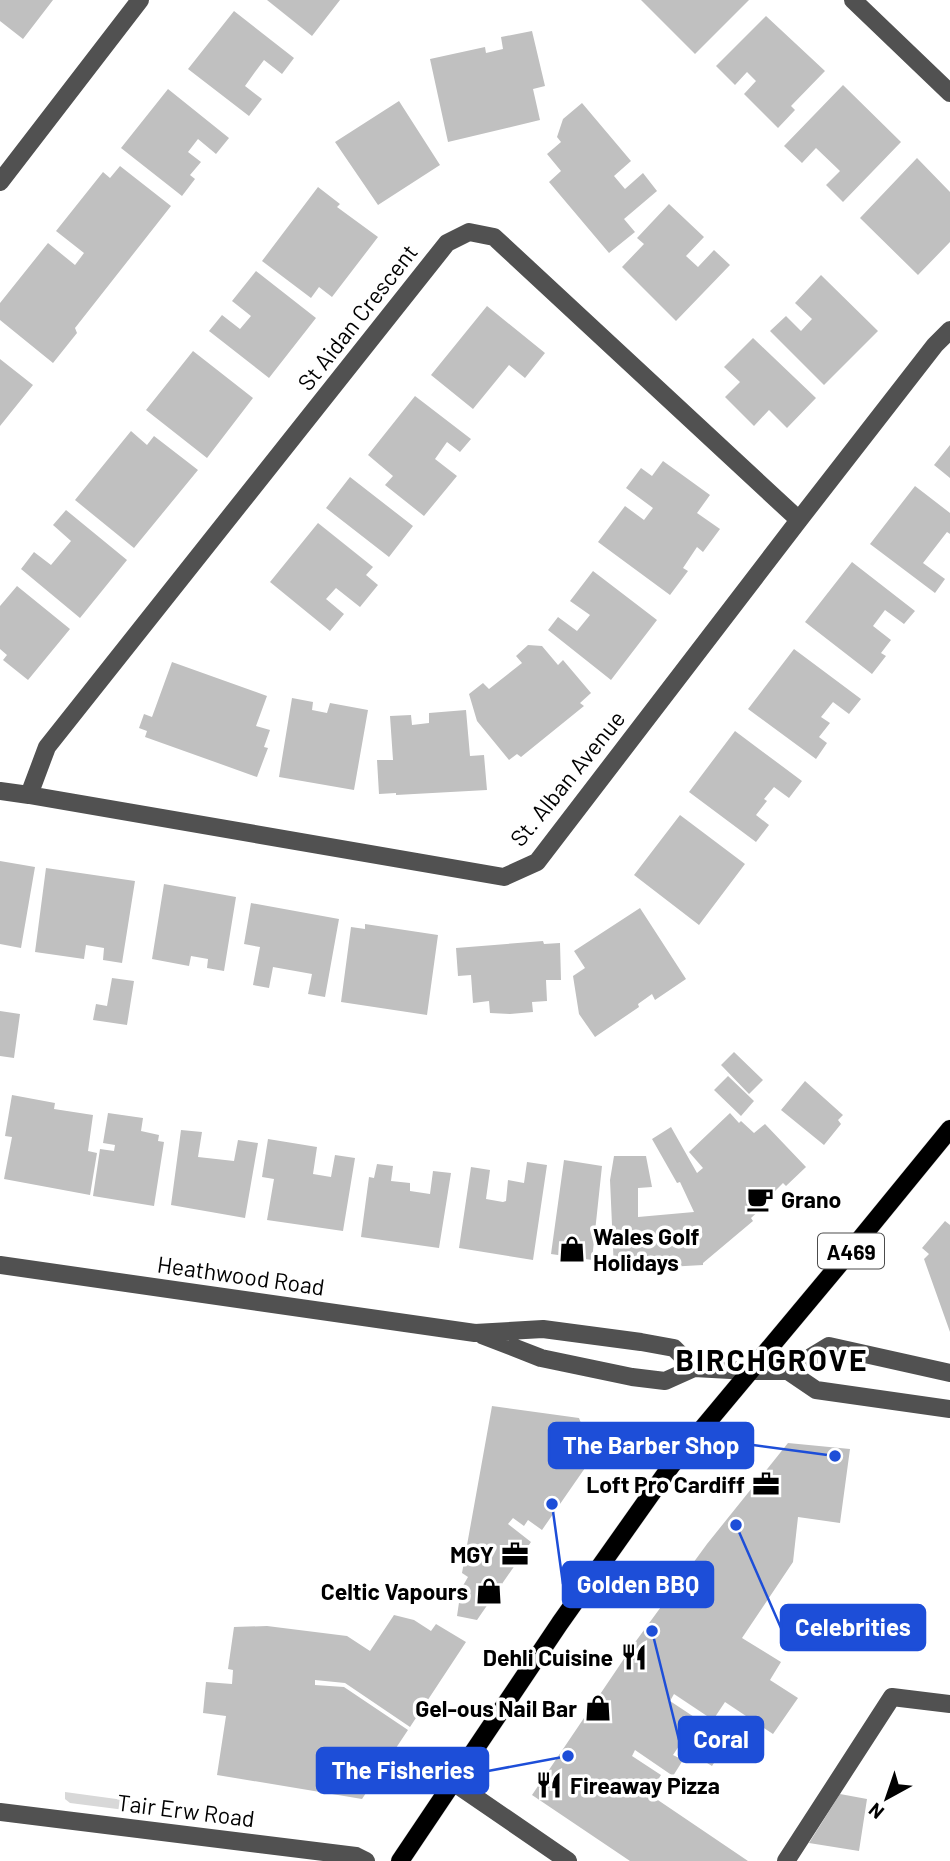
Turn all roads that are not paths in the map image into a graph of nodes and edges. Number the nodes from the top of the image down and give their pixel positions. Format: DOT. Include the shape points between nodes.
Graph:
graph roads {
  1 [pos="140,0"];
  2 [pos="853,0"];
  3 [pos="950,93"];
  4 [pos="0,181"];
  5 [pos="950,330"];
  6 [pos="799,520"];
  7 [pos="0,791"];
  8 [pos="29,795"];
  9 [pos="950,1129"];
  10 [pos="0,1265"];
  11 [pos="475,1333"];
  12 [pos="694,1368"];
  13 [pos="749,1371"];
  14 [pos="788,1371"];
  15 [pos="950,1373"];
  16 [pos="950,1409"];
  17 [pos="950,1704"];
  18 [pos="453,1782"];
  19 [pos="0,1812"];
  20 [pos="366,1861"];
  21 [pos="400,1861"];
  22 [pos="568,1861"];
  23 [pos="786,1861"];
  1 -- 4 [label="street"];
  2 -- 3 [label="street"];
  5 -- 6 [label="street, St. Alban Avenue"];
  6 -- 8 [label="street, St. Alban Avenue" via="537,862 504,877"];
  6 -- 8 [label="street, St Aidan Crescent" via="494,237 469,232 447,243 47,747"];
  7 -- 8 [label="street, St. Alban Avenue"];
  9 -- 13 [label="main road, A469"];
  10 -- 11 [label="street, Heathwood Road"];
  11 -- 12 [label="street, Heathwood Road" via="541,1358 632,1377 665,1381"];
  11 -- 12 [label="street, Heathwood Road" via="543,1329 641,1342 674,1348"];
  12 -- 13 [label="street, Heathwood Road"];
  13 -- 14 [label="street, Heathwood Road"];
  13 -- 18 [label="main road, A469" via="653,1490"];
  14 -- 15 [label="street" via="829,1346"];
  14 -- 16 [label="street" via="816,1390"];
  17 -- 23 [label="street" via="892,1697"];
  18 -- 21 [label="main road, A469"];
  18 -- 22 [label="street"];
  19 -- 20 [label="street, Tair Erw Road" via="356,1856"];
}
